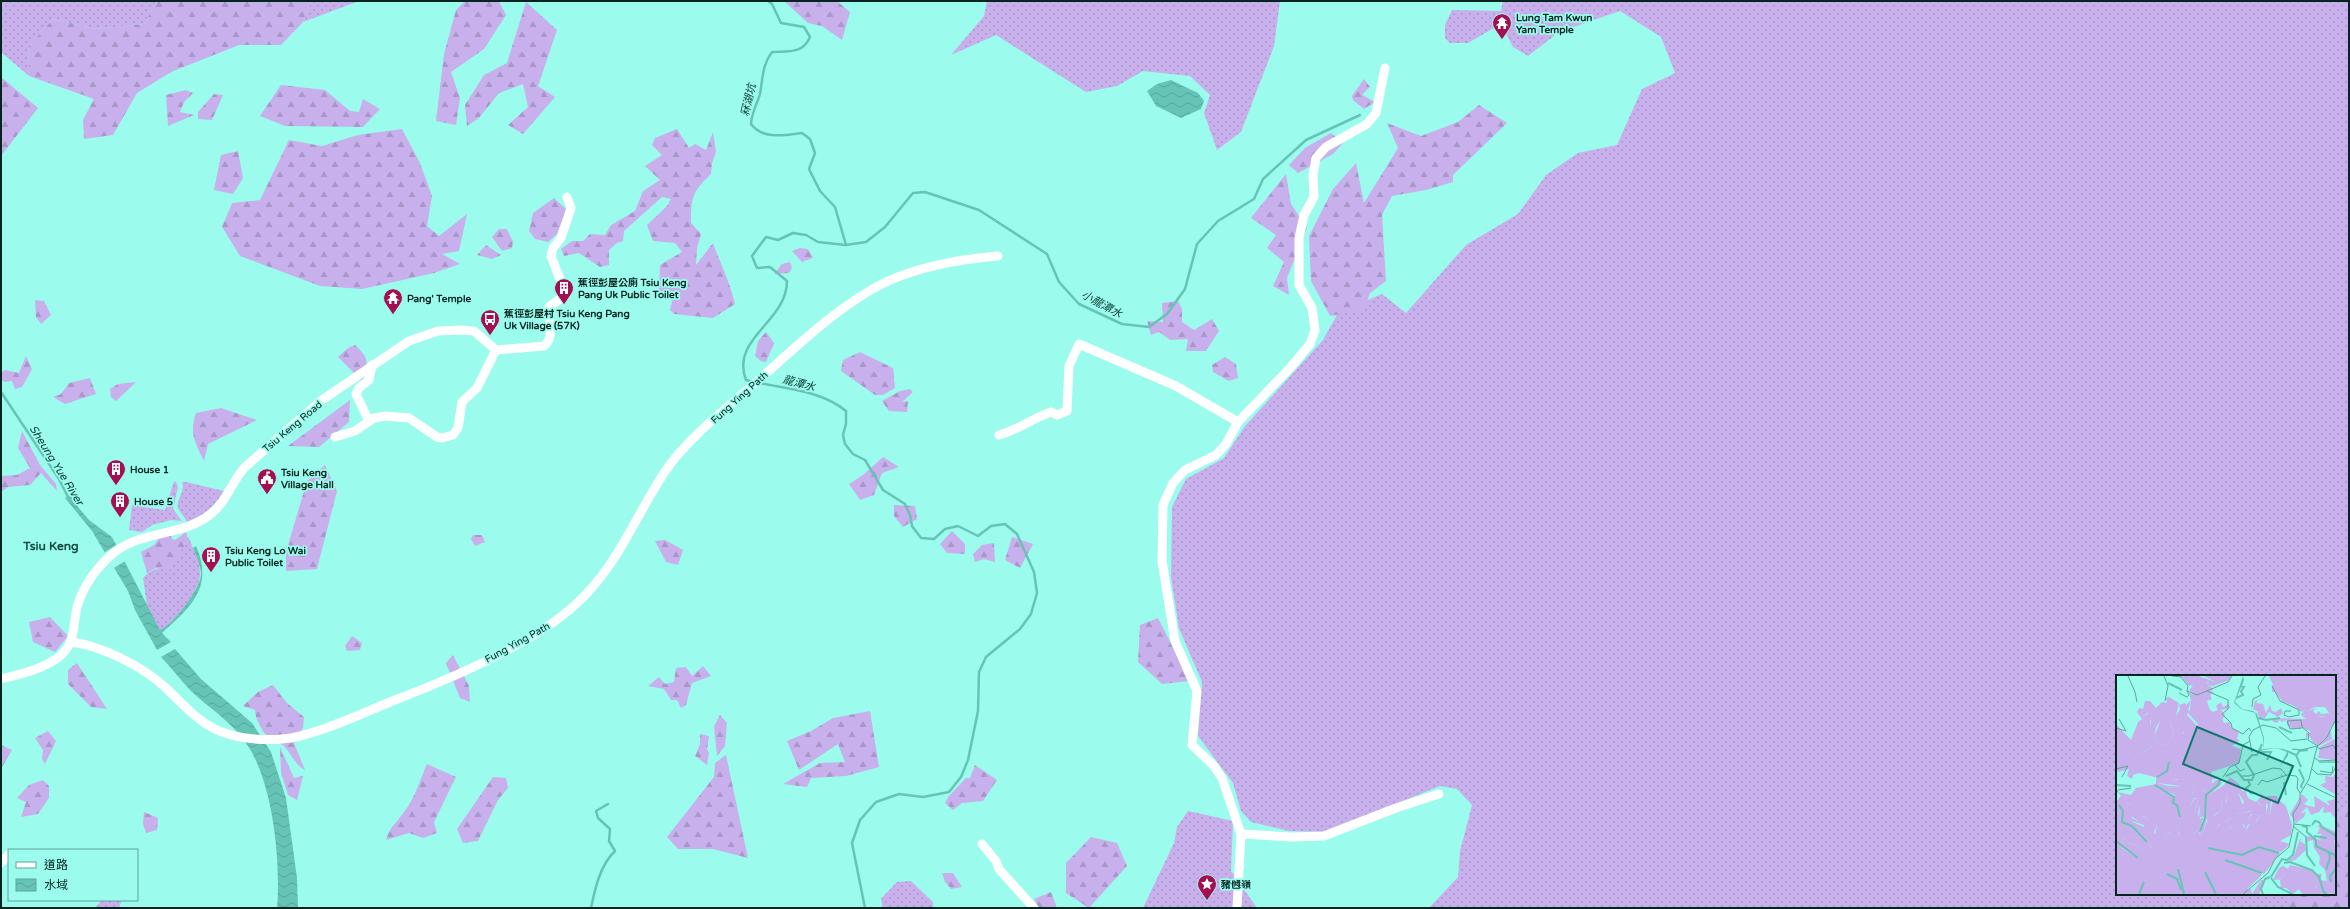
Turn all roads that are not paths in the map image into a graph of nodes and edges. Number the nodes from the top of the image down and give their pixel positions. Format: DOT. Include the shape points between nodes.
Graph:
graph roads {
  1 [pos="1385,68"];
  2 [pos="567,197"];
  3 [pos="998,256"];
  4 [pos="496,350"];
  5 [pos="372,366"];
  6 [pos="369,421"];
  7 [pos="1238,422"];
  8 [pos="999,435"];
  9 [pos="335,437"];
  10 [pos="71,642"];
  11 [pos="1,680"];
  12 [pos="1439,794"];
  13 [pos="1241,834"];
  14 [pos="982,844"];
  15 [pos="1034,908"];
  16 [pos="1237,908"];
  1 -- 7 [label="street" via="1376,113 1367,124 1326,147 1316,158 1313,175 1314,197 1304,215 1299,238 1299,285 1312,308 1315,330 1310,344"];
  2 -- 4 [label="street" via="571,208 561,238 553,248 551,256 565,292 564,296 549,307 550,341 544,346"];
  3 -- 10 [label="street, Fung Ying Path" via="968,259 919,270 866,293 839,313 710,423 666,471 608,569 576,604 544,628 472,667 336,723 304,735 282,739 233,735 218,730 195,717 148,673 94,646"];
  4 -- 5 [label="street, Tsiu Keng Road" via="474,331 438,331 409,341"];
  4 -- 6 [label="street" via="477,388 462,402 458,428 453,435 437,437 409,418 398,416 374,418"];
  5 -- 6 [label="street" via="369,380 356,394"];
  5 -- 10 [label="street, Tsiu Keng Road" via="308,412 245,466 227,496 212,514 194,524 135,540 121,547 104,562 82,594 76,610"];
  6 -- 9 [label="street" via="355,431"];
  7 -- 8 [label="street" via="1176,386 1079,344 1069,366 1067,411 1057,415 1051,412 1039,416 1019,428"];
  7 -- 13 [label="street" via="1226,444 1216,455 1185,470 1173,483 1163,505 1162,561 1175,641 1197,691 1192,745 1214,765 1222,778"];
  10 -- 11 [label="street" via="60,656 48,664"];
  12 -- 13 [label="street" via="1324,836"];
  13 -- 16 [label="street"];
  14 -- 15 [label="street" via="996,861 999,869"];
}
